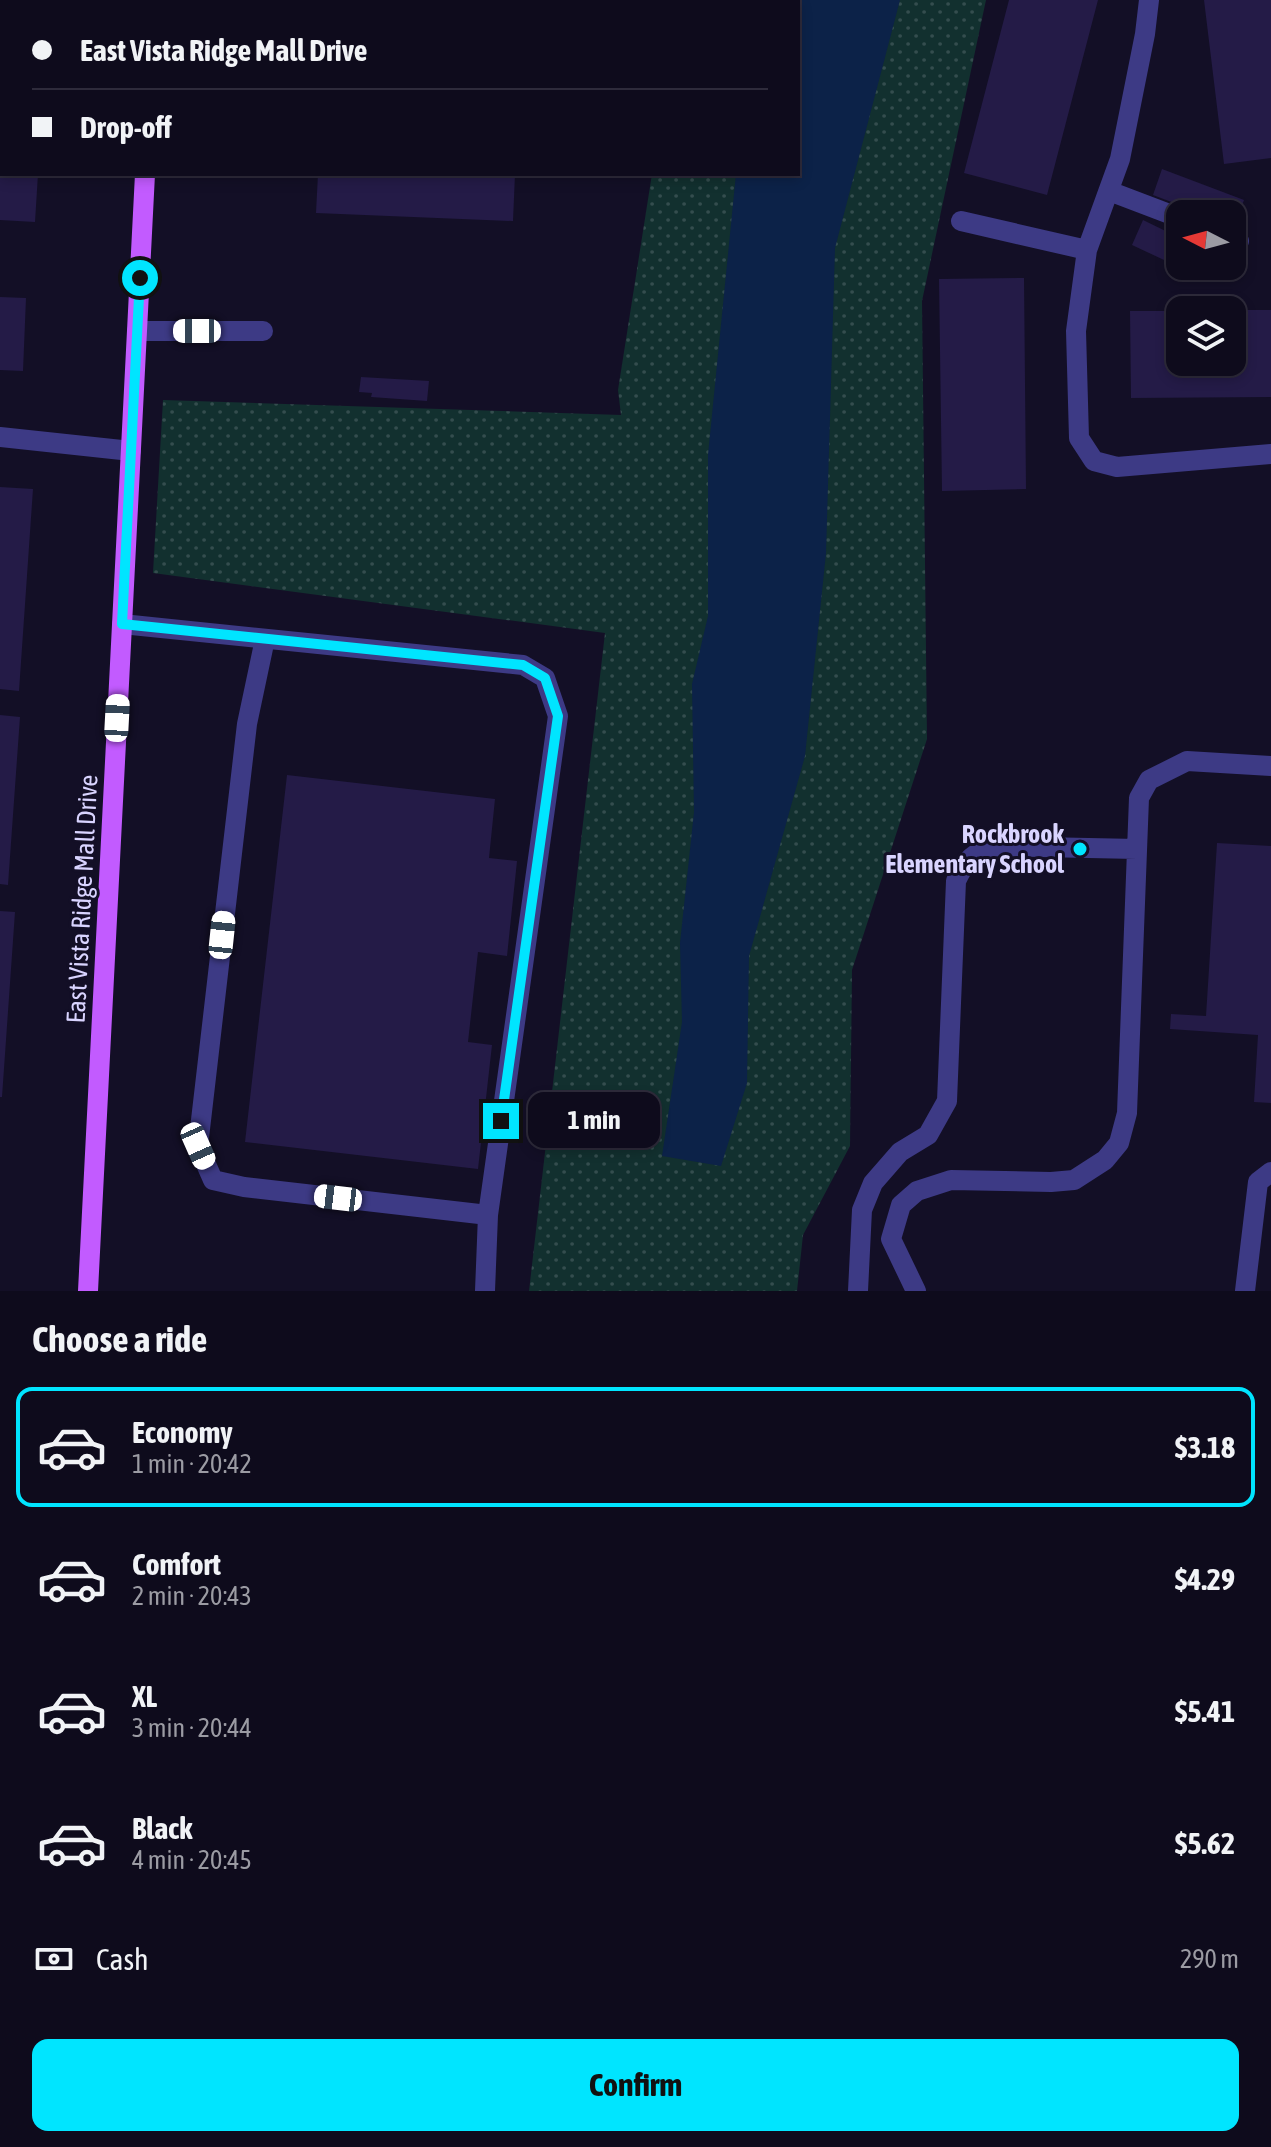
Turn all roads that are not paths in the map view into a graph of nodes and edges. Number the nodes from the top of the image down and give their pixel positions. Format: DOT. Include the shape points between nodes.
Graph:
graph roads {
  1 [pos="1149,0"];
  2 [pos="145,176"];
  3 [pos="1109,191"];
  4 [pos="1166,213"];
  5 [pos="961,221"];
  6 [pos="1087,250"];
  7 [pos="137,331"];
  8 [pos="263,331"];
  9 [pos="0,437"];
  10 [pos="131,451"];
  11 [pos="1271,454"];
  12 [pos="122,624"];
  13 [pos="265,639"];
  14 [pos="1271,766"];
  15 [pos="1137,849"];
  16 [pos="1271,1172"];
  17 [pos="488,1215"];
  18 [pos="88,1291"];
  19 [pos="485,1291"];
  20 [pos="858,1291"];
  21 [pos="916,1291"];
  22 [pos="1245,1291"];
  1 -- 3 [label="street" via="1120,159"];
  2 -- 7 [label="main road, East Vista Ridge Mall Drive"];
  3 -- 4 [label="street"];
  3 -- 6 [label="street"];
  5 -- 6 [label="street"];
  6 -- 11 [label="street" via="1076,331 1079,438 1094,461 1117,467"];
  7 -- 8 [label="street"];
  7 -- 10 [label="main road, East Vista Ridge Mall Drive"];
  9 -- 10 [label="street"];
  10 -- 12 [label="main road, East Vista Ridge Mall Drive"];
  12 -- 13 [label="street"];
  12 -- 18 [label="main road, East Vista Ridge Mall Drive"];
  13 -- 17 [label="street" via="247,724 198,1146 213,1180"];
  13 -- 17 [label="street" via="523,665 545,678 558,716"];
  14 -- 15 [label="street" via="1187,761 1149,780 1139,798"];
  15 -- 20 [label="street" via="997,846 977,851 964,863 956,881 947,1101 928,1135 900,1152 873,1183 862,1210"];
  15 -- 21 [label="street" via="1127,1113 1119,1143 1105,1160 1074,1180 951,1180 917,1191 901,1205 891,1239"];
  16 -- 22 [label="street" via="1258,1182"];
  17 -- 19 [label="street"];
}
